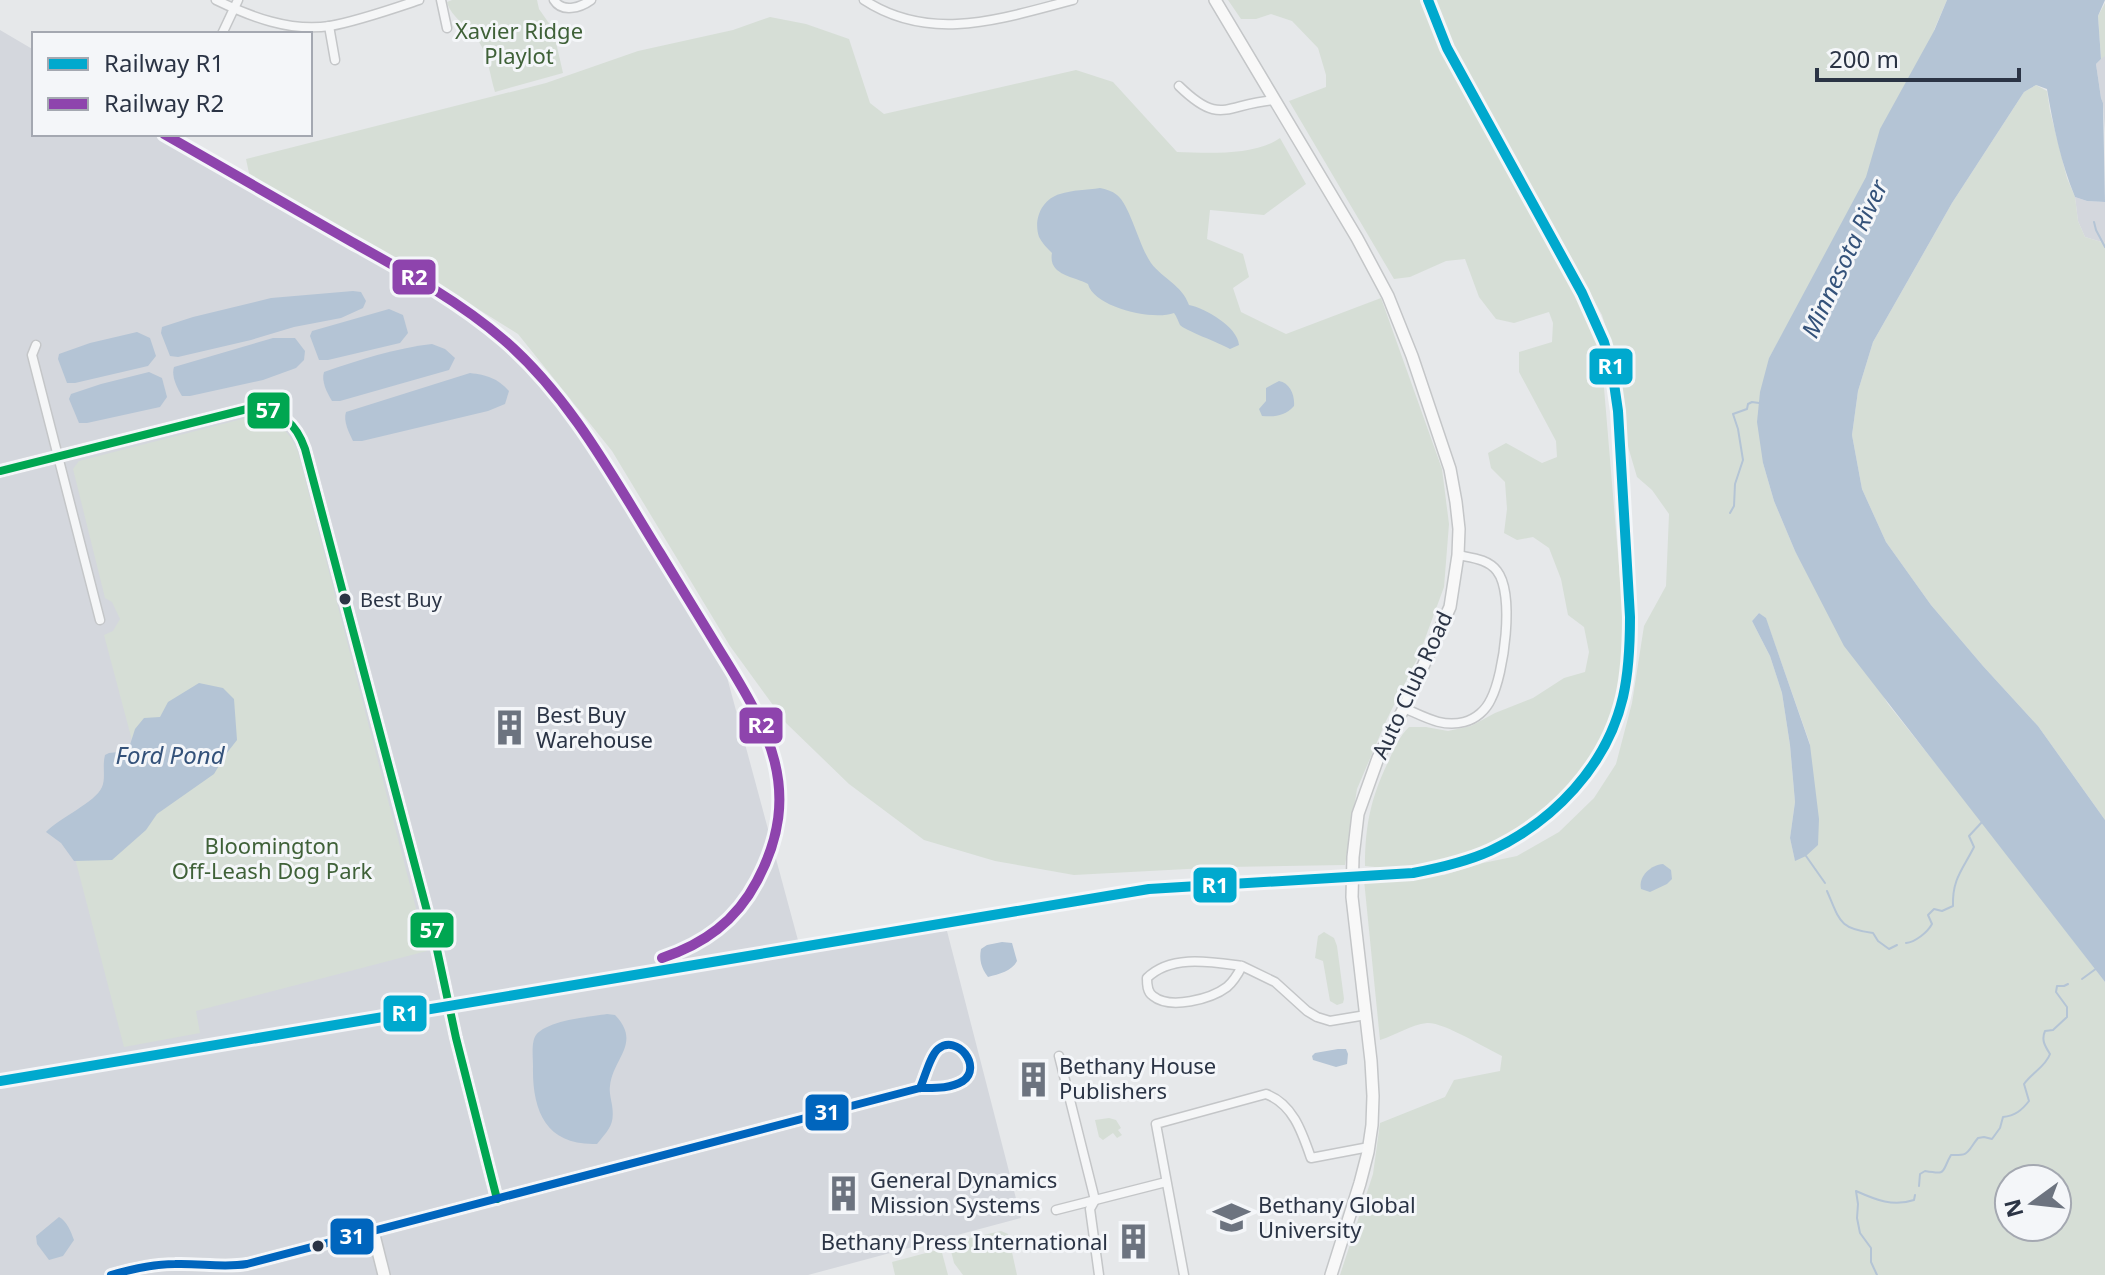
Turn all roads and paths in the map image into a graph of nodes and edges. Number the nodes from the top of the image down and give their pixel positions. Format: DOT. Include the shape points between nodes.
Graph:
graph roads {
  1 [pos="216,0"];
  2 [pos="419,0"];
  3 [pos="441,0"];
  4 [pos="554,0"];
  5 [pos="591,0"];
  6 [pos="864,0"];
  7 [pos="1073,0"];
  8 [pos="1215,0"];
  9 [pos="236,4"];
  10 [pos="329,26"];
  11 [pos="447,28"];
  12 [pos="223,32"];
  13 [pos="335,60"];
  14 [pos="1179,86"];
  15 [pos="1274,100"];
  16 [pos="36,345"];
  17 [pos="58,456"];
  18 [pos="0,471"];
  19 [pos="1458,555"];
  20 [pos="100,620"];
  21 [pos="1404,708"];
  22 [pos="1242,966"];
  23 [pos="1366,1015"];
  24 [pos="1059,1056"];
  25 [pos="920,1088"];
  26 [pos="1369,1147"];
  27 [pos="1166,1182"];
  28 [pos="497,1199"];
  29 [pos="1095,1200"];
  30 [pos="1056,1210"];
  31 [pos="373,1231"];
  32 [pos="111,1275"];
  33 [pos="384,1275"];
  34 [pos="1099,1275"];
  35 [pos="1184,1275"];
  36 [pos="1331,1275"];
  1 -- 9 [label="street"];
  2 -- 10 [label="street"];
  3 -- 11 [label="street"];
  4 -- 5 [label="street" via="565,9"];
  6 -- 7 [label="street" via="911,20 954,25 998,20"];
  8 -- 15 [label="street, Auto Club Road"];
  9 -- 10 [label="street" via="276,23"];
  9 -- 12 [label="street"];
  10 -- 13 [label="street"];
  14 -- 15 [label="street" via="1202,107 1219,111"];
  15 -- 19 [label="street, Auto Club Road" via="1398,318 1450,469"];
  16 -- 17 [label="street" via="32,355"];
  17 -- 18 [label="street"];
  17 -- 20 [label="street"];
  17 -- 28 [label="street" via="239,410 263,408 295,426 428,915"];
  19 -- 21 [label="street, Auto Club Road" via="1450,607"];
  19 -- 21 [label="street" via="1492,565 1502,579 1505,649 1495,691 1476,717 1455,724"];
  21 -- 23 [label="street, Auto Club Road" via="1358,814 1352,897"];
  22 -- 22 [label="street" via="1228,986 1193,1001 1162,1000 1147,988 1147,978 1169,964"];
  22 -- 23 [label="street" via="1275,982 1317,1017 1330,1021"];
  23 -- 26 [label="street, Auto Club Road" via="1373,1096"];
  24 -- 29 [label="street"];
  25 -- 25 [label="street" via="962,1081 971,1065 965,1053 952,1044 936,1050"];
  25 -- 28 [label="street"];
  26 -- 27 [label="street" via="1311,1158 1286,1106 1266,1094 1156,1124"];
  26 -- 36 [label="street, Auto Club Road"];
  27 -- 29 [label="street"];
  27 -- 35 [label="street"];
  28 -- 31 [label="street"];
  29 -- 30 [label="street"];
  29 -- 34 [label="street" via="1090,1209"];
  31 -- 32 [label="street" via="247,1264 153,1265"];
  31 -- 33 [label="street"];
}
